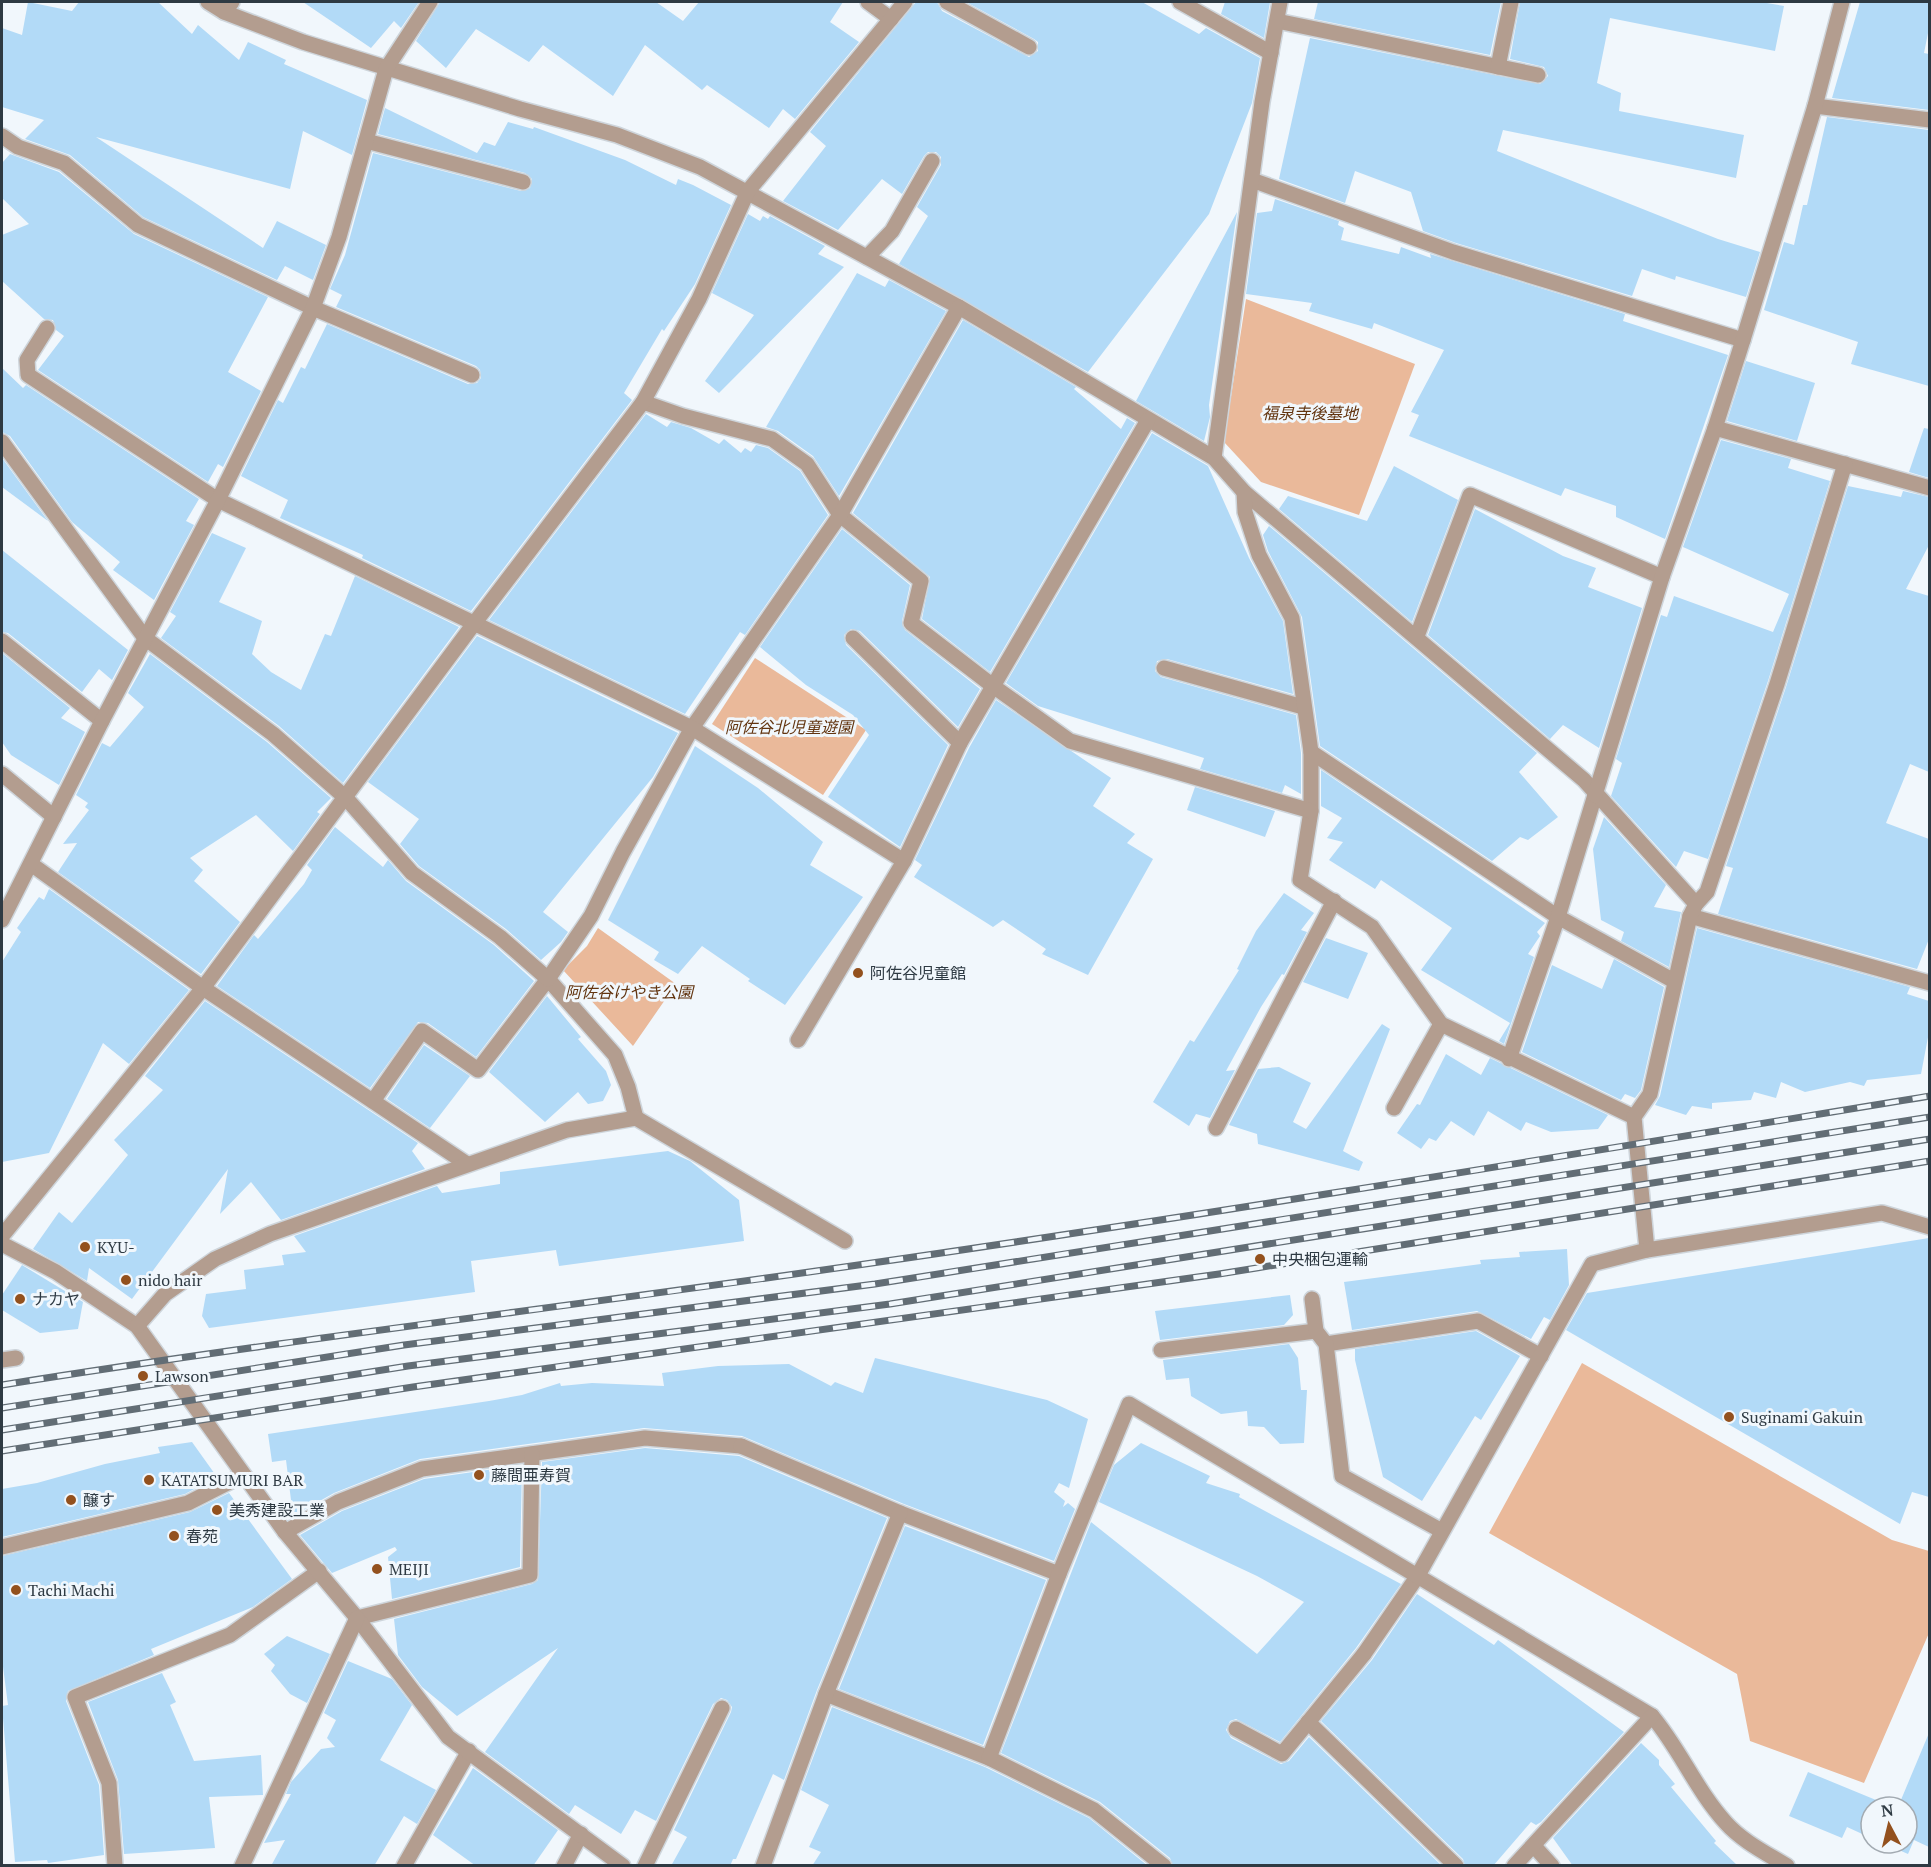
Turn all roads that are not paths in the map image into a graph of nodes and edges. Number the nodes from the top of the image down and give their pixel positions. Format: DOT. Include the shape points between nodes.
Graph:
graph roads {
  1 [pos="208,2"];
  2 [pos="430,2"];
  3 [pos="868,2"];
  4 [pos="905,2"];
  5 [pos="947,2"];
  6 [pos="1180,2"];
  7 [pos="1280,2"];
  8 [pos="1511,2"];
  9 [pos="1842,2"];
  10 [pos="228,7"];
  11 [pos="891,19"];
  12 [pos="1277,21"];
  13 [pos="1029,47"];
  14 [pos="1271,52"];
  15 [pos="1498,67"];
  16 [pos="386,69"];
  17 [pos="1538,75"];
  18 [pos="1815,106"];
  19 [pos="1929,120"];
  20 [pos="2,136"];
  21 [pos="366,141"];
  22 [pos="932,161"];
  23 [pos="1252,180"];
  24 [pos="523,182"];
  25 [pos="748,191"];
  26 [pos="867,257"];
  27 [pos="959,307"];
  28 [pos="313,308"];
  29 [pos="48,328"];
  30 [pos="1743,340"];
  31 [pos="472,375"];
  32 [pos="643,402"];
  33 [pos="1149,420"];
  34 [pos="1715,428"];
  35 [pos="2,442"];
  36 [pos="1214,458"];
  37 [pos="1845,464"];
  38 [pos="1929,488"];
  39 [pos="1244,492"];
  40 [pos="218,500"];
  41 [pos="840,516"];
  42 [pos="1662,577"];
  43 [pos="473,625"];
  44 [pos="1417,636"];
  45 [pos="145,638"];
  46 [pos="853,638"];
  47 [pos="2,641"];
  48 [pos="1164,668"];
  49 [pos="993,686"];
  50 [pos="1303,707"];
  51 [pos="102,721"];
  52 [pos="692,728"];
  53 [pos="960,743"];
  54 [pos="1311,752"];
  55 [pos="2,774"];
  56 [pos="1595,795"];
  57 [pos="346,798"];
  58 [pos="1311,811"];
  59 [pos="54,817"];
  60 [pos="904,861"];
  61 [pos="31,864"];
  62 [pos="1334,901"];
  63 [pos="1693,910"];
  64 [pos="1558,917"];
  65 [pos="2,920"];
  66 [pos="548,979"];
  67 [pos="1674,981"];
  68 [pos="1929,983"];
  69 [pos="203,988"];
  70 [pos="1441,1024"];
  71 [pos="798,1040"];
  72 [pos="1509,1059"];
  73 [pos="373,1101"];
  74 [pos="1394,1108"];
  75 [pos="636,1118"];
  76 [pos="1634,1118"];
  77 [pos="1216,1128"];
  78 [pos="467,1164"];
  79 [pos="1929,1227"];
  80 [pos="2,1236"];
  81 [pos="845,1241"];
  82 [pos="2,1244"];
  83 [pos="1647,1250"];
  84 [pos="1312,1299"];
  85 [pos="137,1326"];
  86 [pos="1316,1331"];
  87 [pos="1326,1344"];
  88 [pos="1161,1350"];
  89 [pos="1541,1356"];
  90 [pos="532,1454"];
  91 [pos="243,1475"];
  92 [pos="900,1513"];
  93 [pos="1442,1531"];
  94 [pos="285,1532"];
  95 [pos="2,1547"];
  96 [pos="319,1571"];
  97 [pos="1059,1574"];
  98 [pos="1417,1577"];
  99 [pos="357,1618"];
  100 [pos="826,1694"];
  101 [pos="722,1708"];
  102 [pos="1652,1716"];
  103 [pos="1308,1722"];
  104 [pos="1236,1729"];
  105 [pos="469,1751"];
  106 [pos="989,1758"];
  107 [pos="581,1834"];
  108 [pos="1534,1846"];
  109 [pos="115,1866"];
  110 [pos="242,1866"];
  111 [pos="404,1866"];
  112 [pos="564,1866"];
  113 [pos="623,1866"];
  114 [pos="645,1866"];
  115 [pos="763,1866"];
  116 [pos="1164,1866"];
  117 [pos="1455,1866"];
  118 [pos="1514,1866"];
  119 [pos="1552,1866"];
  120 [pos="1787,1866"];
  1 -- 10 [label="street"];
  2 -- 16 [label="street"];
  3 -- 11 [label="street"];
  4 -- 11 [label="street"];
  5 -- 13 [label="street"];
  6 -- 14 [label="street"];
  7 -- 12 [label="street"];
  8 -- 15 [label="street"];
  9 -- 18 [label="street"];
  10 -- 16 [label="street"];
  11 -- 25 [label="street"];
  12 -- 14 [label="street"];
  12 -- 15 [label="street"];
  14 -- 23 [label="street"];
  15 -- 17 [label="street"];
  16 -- 21 [label="street"];
  16 -- 25 [label="street" via="617,135 700,167"];
  18 -- 19 [label="street"];
  18 -- 30 [label="street"];
  20 -- 28 [label="street" via="18,147 64,163 138,225"];
  21 -- 24 [label="street"];
  21 -- 28 [label="street" via="339,237"];
  22 -- 26 [label="street" via="892,231"];
  23 -- 30 [label="street" via="1453,252"];
  23 -- 36 [label="street"];
  25 -- 26 [label="street"];
  25 -- 32 [label="street" via="699,299"];
  26 -- 27 [label="street"];
  27 -- 33 [label="street"];
  27 -- 41 [label="street"];
  28 -- 31 [label="street"];
  28 -- 40 [label="street"];
  29 -- 40 [label="street" via="27,360 28,375"];
  30 -- 34 [label="street"];
  32 -- 41 [label="street" via="772,439 807,464"];
  32 -- 43 [label="street"];
  33 -- 36 [label="street"];
  33 -- 49 [label="street"];
  34 -- 37 [label="street"];
  34 -- 42 [label="street"];
  35 -- 45 [label="street"];
  36 -- 39 [label="street"];
  37 -- 38 [label="street"];
  37 -- 63 [label="street" via="1778,684 1711,881"];
  39 -- 44 [label="street"];
  39 -- 50 [label="street" via="1245,512 1259,555 1292,618"];
  40 -- 43 [label="street"];
  40 -- 45 [label="street"];
  41 -- 49 [label="street" via="921,581 911,622"];
  41 -- 52 [label="street"];
  42 -- 44 [label="street" via="1470,495"];
  42 -- 56 [label="street"];
  43 -- 52 [label="street"];
  43 -- 57 [label="street"];
  44 -- 56 [label="street" via="1584,780"];
  45 -- 51 [label="street"];
  45 -- 57 [label="street" via="273,734"];
  46 -- 53 [label="street"];
  47 -- 51 [label="street"];
  48 -- 50 [label="street"];
  49 -- 53 [label="street"];
  49 -- 58 [label="street" via="1070,741"];
  50 -- 54 [label="street"];
  51 -- 59 [label="street"];
  52 -- 60 [label="street"];
  52 -- 66 [label="street" via="591,916"];
  53 -- 60 [label="street"];
  54 -- 58 [label="street"];
  54 -- 64 [label="street"];
  55 -- 59 [label="street"];
  56 -- 63 [label="street"];
  56 -- 64 [label="street"];
  57 -- 66 [label="street" via="412,873 500,936"];
  57 -- 69 [label="street"];
  58 -- 62 [label="street" via="1300,880"];
  59 -- 61 [label="street"];
  60 -- 71 [label="street"];
  61 -- 65 [label="street"];
  61 -- 69 [label="street"];
  62 -- 70 [label="street" via="1372,927"];
  62 -- 77 [label="street"];
  63 -- 67 [label="street"];
  63 -- 68 [label="street"];
  64 -- 67 [label="street"];
  64 -- 72 [label="street"];
  66 -- 73 [label="street" via="477,1070 422,1031"];
  66 -- 75 [label="street" via="615,1055"];
  67 -- 76 [label="street" via="1650,1094"];
  69 -- 73 [label="street"];
  69 -- 80 [label="street"];
  70 -- 72 [label="street"];
  70 -- 74 [label="street"];
  72 -- 76 [label="street"];
  73 -- 78 [label="street"];
  75 -- 78 [label="street" via="567,1130"];
  75 -- 81 [label="street"];
  76 -- 83 [label="street"];
  78 -- 85 [label="street" via="270,1234 215,1259 165,1294"];
  79 -- 83 [label="street" via="1882,1213"];
  82 -- 85 [label="street" via="56,1272"];
  83 -- 89 [label="street" via="1592,1264"];
  84 -- 86 [label="street"];
  85 -- 91 [label="street"];
  86 -- 87 [label="street"];
  86 -- 88 [label="street"];
  87 -- 89 [label="street" via="1478,1321"];
  87 -- 93 [label="street" via="1342,1476"];
  89 -- 93 [label="street"];
  90 -- 92 [label="street" via="645,1438 741,1446"];
  90 -- 94 [label="street" via="422,1469 338,1502"];
  90 -- 99 [label="street" via="530,1575"];
  91 -- 94 [label="street"];
  91 -- 95 [label="street" via="188,1503"];
  92 -- 97 [label="street"];
  92 -- 100 [label="street"];
  93 -- 98 [label="street"];
  94 -- 96 [label="street"];
  96 -- 99 [label="street"];
  96 -- 109 [label="street" via="231,1635 75,1697 109,1783"];
  97 -- 98 [label="street" via="1129,1404"];
  97 -- 106 [label="street"];
  98 -- 102 [label="street" via="1533,1642"];
  98 -- 103 [label="street" via="1364,1654"];
  99 -- 105 [label="street" via="448,1737"];
  99 -- 110 [label="street"];
  100 -- 106 [label="street"];
  100 -- 115 [label="street"];
  101 -- 114 [label="street"];
  102 -- 108 [label="street"];
  102 -- 120 [label="street" via="1727,1825"];
  103 -- 104 [label="street" via="1282,1754"];
  103 -- 117 [label="street"];
  105 -- 107 [label="street"];
  105 -- 111 [label="street"];
  106 -- 116 [label="street" via="1094,1810"];
  107 -- 112 [label="street"];
  107 -- 113 [label="street"];
  108 -- 118 [label="street"];
  108 -- 119 [label="street"];
}
